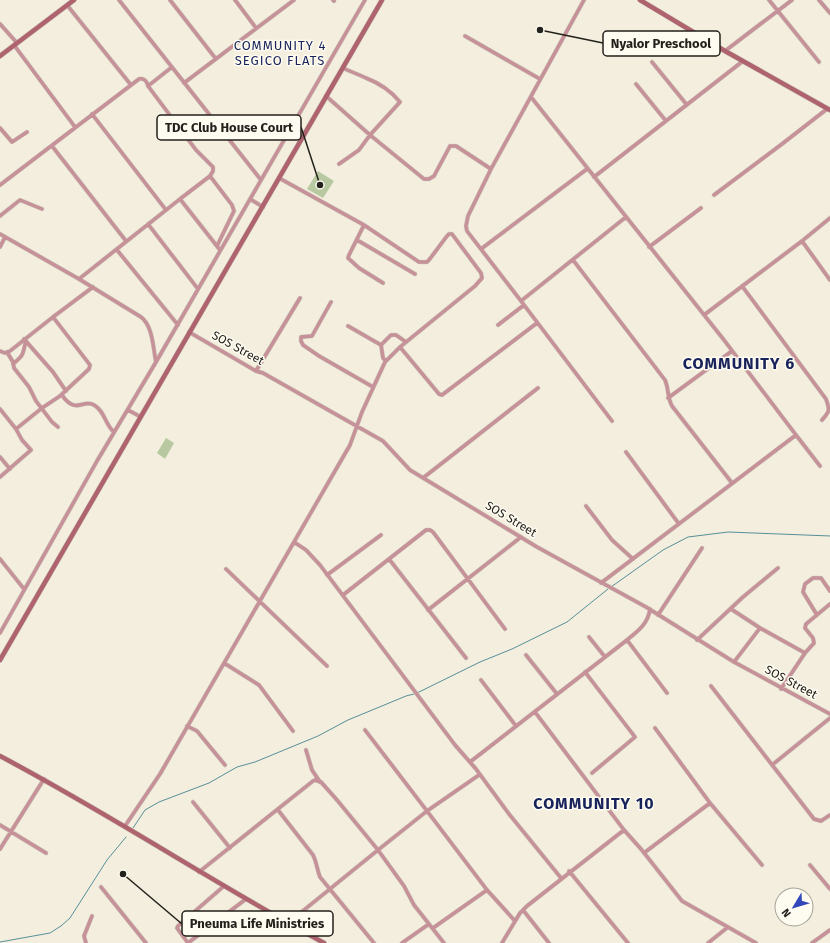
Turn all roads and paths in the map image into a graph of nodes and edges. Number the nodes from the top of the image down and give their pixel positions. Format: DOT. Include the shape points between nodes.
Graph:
graph roads {
  1 [pos="74,0"];
  2 [pos="119,0"];
  3 [pos="170,0"];
  4 [pos="235,0"];
  5 [pos="294,0"];
  6 [pos="365,0"];
  7 [pos="382,0"];
  8 [pos="584,0"];
  9 [pos="640,0"];
  10 [pos="769,0"];
  11 [pos="792,0"];
  12 [pos="819,0"];
  13 [pos="67,5"];
  14 [pos="828,8"];
  15 [pos="778,11"];
  16 [pos="830,13"];
  17 [pos="0,24"];
  18 [pos="256,28"];
  19 [pos="465,36"];
  20 [pos="15,44"];
  21 [pos="725,51"];
  22 [pos="0,56"];
  23 [pos="216,59"];
  24 [pos="743,61"];
  25 [pos="652,62"];
  26 [pos="819,62"];
  27 [pos="172,67"];
  28 [pos="343,68"];
  29 [pos="540,79"];
  30 [pos="184,83"];
  31 [pos="636,84"];
  32 [pos="131,85"];
  33 [pos="148,86"];
  34 [pos="326,96"];
  35 [pos="531,98"];
  36 [pos="687,105"];
  37 [pos="828,109"];
  38 [pos="92,114"];
  39 [pos="666,121"];
  40 [pos="76,127"];
  41 [pos="0,128"];
  42 [pos="27,132"];
  43 [pos="370,135"];
  44 [pos="52,146"];
  45 [pos="339,164"];
  46 [pos="587,168"];
  47 [pos="492,169"];
  48 [pos="210,176"];
  49 [pos="594,177"];
  50 [pos="279,178"];
  51 [pos="261,180"];
  52 [pos="0,185"];
  53 [pos="714,195"];
  54 [pos="180,199"];
  55 [pos="250,199"];
  56 [pos="263,207"];
  57 [pos="701,208"];
  58 [pos="42,209"];
  59 [pos="166,210"];
  60 [pos="0,216"];
  61 [pos="626,217"];
  62 [pos="830,218"];
  63 [pos="148,224"];
  64 [pos="364,226"];
  65 [pos="0,234"];
  66 [pos="5,237"];
  67 [pos="357,240"];
  68 [pos="126,241"];
  69 [pos="802,242"];
  70 [pos="217,246"];
  71 [pos="0,247"];
  72 [pos="649,247"];
  73 [pos="117,250"];
  74 [pos="220,250"];
  75 [pos="481,250"];
  76 [pos="573,260"];
  77 [pos="415,274"];
  78 [pos="79,279"];
  79 [pos="830,280"];
  80 [pos="383,283"];
  81 [pos="742,286"];
  82 [pos="93,287"];
  83 [pos="198,289"];
  84 [pos="300,298"];
  85 [pos="331,302"];
  86 [pos="522,303"];
  87 [pos="704,315"];
  88 [pos="53,317"];
  89 [pos="538,323"];
  90 [pos="178,325"];
  91 [pos="498,325"];
  92 [pos="348,326"];
  93 [pos="190,332"];
  94 [pos="25,340"];
  95 [pos="406,342"];
  96 [pos="381,345"];
  97 [pos="400,347"];
  98 [pos="0,351"];
  99 [pos="732,351"];
  100 [pos="7,352"];
  101 [pos="386,361"];
  102 [pos="156,362"];
  103 [pos="13,364"];
  104 [pos="256,371"];
  105 [pos="373,387"];
  106 [pos="538,388"];
  107 [pos="66,391"];
  108 [pos="62,395"];
  109 [pos="668,398"];
  110 [pos="42,408"];
  111 [pos="0,409"];
  112 [pos="128,410"];
  113 [pos="141,417"];
  114 [pos="822,420"];
  115 [pos="612,421"];
  116 [pos="58,427"];
  117 [pos="358,427"];
  118 [pos="16,429"];
  119 [pos="114,432"];
  120 [pos="796,434"];
  121 [pos="626,452"];
  122 [pos="0,456"];
  123 [pos="820,466"];
  124 [pos="10,468"];
  125 [pos="0,476"];
  126 [pos="423,478"];
  127 [pos="732,483"];
  128 [pos="586,506"];
  129 [pos="679,524"];
  130 [pos="381,534"];
  131 [pos="521,537"];
  132 [pos="294,542"];
  133 [pos="702,548"];
  134 [pos="0,559"];
  135 [pos="389,559"];
  136 [pos="633,559"];
  137 [pos="778,568"];
  138 [pos="226,569"];
  139 [pos="327,575"];
  140 [pos="467,578"];
  141 [pos="601,583"];
  142 [pos="24,589"];
  143 [pos="830,591"];
  144 [pos="342,595"];
  145 [pos="260,602"];
  146 [pos="830,604"];
  147 [pos="650,609"];
  148 [pos="730,609"];
  149 [pos="428,610"];
  150 [pos="658,615"];
  151 [pos="817,615"];
  152 [pos="760,628"];
  153 [pos="505,629"];
  154 [pos="0,633"];
  155 [pos="589,637"];
  156 [pos="627,640"];
  157 [pos="697,640"];
  158 [pos="805,653"];
  159 [pos="526,655"];
  160 [pos="605,657"];
  161 [pos="466,658"];
  162 [pos="0,660"];
  163 [pos="734,662"];
  164 [pos="224,663"];
  165 [pos="327,666"];
  166 [pos="585,672"];
  167 [pos="481,680"];
  168 [pos="711,686"];
  169 [pos="781,689"];
  170 [pos="667,693"];
  171 [pos="557,694"];
  172 [pos="534,712"];
  173 [pos="829,713"];
  174 [pos="830,718"];
  175 [pos="188,726"];
  176 [pos="516,726"];
  177 [pos="655,728"];
  178 [pos="365,730"];
  179 [pos="293,731"];
  180 [pos="306,750"];
  181 [pos="0,756"];
  182 [pos="470,762"];
  183 [pos="225,765"];
  184 [pos="772,765"];
  185 [pos="592,773"];
  186 [pos="479,775"];
  187 [pos="44,779"];
  188 [pos="321,782"];
  189 [pos="193,802"];
  190 [pos="710,803"];
  191 [pos="278,810"];
  192 [pos="427,811"];
  193 [pos="830,815"];
  194 [pos="0,825"];
  195 [pos="124,826"];
  196 [pos="624,830"];
  197 [pos="10,831"];
  198 [pos="230,848"];
  199 [pos="0,849"];
  200 [pos="378,850"];
  201 [pos="46,853"];
  202 [pos="644,853"];
  203 [pos="810,864"];
  204 [pos="762,865"];
  205 [pos="199,872"];
  206 [pos="570,872"];
  207 [pos="561,878"];
  208 [pos="224,886"];
  209 [pos="101,887"];
  210 [pos="330,889"];
  211 [pos="830,889"];
  212 [pos="487,890"];
  213 [pos="246,899"];
  214 [pos="523,910"];
  215 [pos="92,916"];
  216 [pos="515,921"];
  217 [pos="288,923"];
  218 [pos="429,924"];
  219 [pos="728,927"];
  220 [pos="433,928"];
  221 [pos="830,930"];
  222 [pos="86,943"];
  223 [pos="146,943"];
  224 [pos="188,943"];
  225 [pos="324,943"];
  226 [pos="374,943"];
  227 [pos="402,943"];
  228 [pos="444,943"];
  229 [pos="502,943"];
  230 [pos="549,943"];
  231 [pos="628,943"];
  232 [pos="708,943"];
  233 [pos="756,943"];
  234 [pos="812,943"];
  1 -- 13 [label="main road"];
  2 -- 27 [label="street"];
  3 -- 23 [label="street"];
  4 -- 18 [label="street"];
  5 -- 18 [label="street"];
  6 -- 51 [label="street"];
  7 -- 28 [label="main road"];
  8 -- 29 [label="street"];
  9 -- 21 [label="main road"];
  10 -- 15 [label="street"];
  11 -- 15 [label="street"];
  12 -- 14 [label="street"];
  13 -- 20 [label="main road"];
  13 -- 32 [label="street"];
  14 -- 16 [label="street"];
  15 -- 21 [label="street"];
  15 -- 26 [label="street"];
  17 -- 20 [label="street"];
  18 -- 23 [label="street"];
  19 -- 29 [label="street"];
  20 -- 22 [label="main road"];
  20 -- 40 [label="street"];
  21 -- 24 [label="main road"];
  23 -- 30 [label="street"];
  24 -- 36 [label="street"];
  24 -- 37 [label="main road"];
  25 -- 36 [label="street"];
  27 -- 30 [label="street"];
  27 -- 33 [label="street"];
  28 -- 34 [label="main road"];
  28 -- 43 [label="street" via="379,84 400,102"];
  29 -- 35 [label="street"];
  30 -- 51 [label="street"];
  31 -- 39 [label="street"];
  32 -- 33 [label="street" via="141,79 146,80"];
  32 -- 38 [label="street"];
  33 -- 48 [label="street" via="196,150 213,167"];
  34 -- 43 [label="street"];
  34 -- 50 [label="main road"];
  35 -- 46 [label="street"];
  35 -- 47 [label="street"];
  36 -- 39 [label="street"];
  37 -- 53 [label="street"];
  38 -- 40 [label="street"];
  38 -- 59 [label="street"];
  39 -- 49 [label="street"];
  40 -- 44 [label="street"];
  41 -- 42 [label="street" via="12,142"];
  43 -- 45 [label="street" via="359,150"];
  43 -- 47 [label="street" via="426,179 434,176 450,146 453,145"];
  44 -- 52 [label="street"];
  44 -- 68 [label="street"];
  46 -- 49 [label="street"];
  46 -- 75 [label="street"];
  47 -- 75 [label="street" via="466,222 467,231"];
  48 -- 54 [label="street"];
  48 -- 70 [label="street" via="234,211"];
  49 -- 61 [label="street"];
  50 -- 56 [label="main road"];
  50 -- 64 [label="street"];
  51 -- 55 [label="street"];
  54 -- 59 [label="street"];
  54 -- 70 [label="street"];
  55 -- 56 [label="street"];
  55 -- 74 [label="street"];
  56 -- 93 [label="main road"];
  57 -- 72 [label="street"];
  58 -- 60 [label="street" via="20,200"];
  59 -- 63 [label="street"];
  61 -- 72 [label="street"];
  61 -- 76 [label="street"];
  62 -- 69 [label="street"];
  63 -- 68 [label="street"];
  63 -- 83 [label="street"];
  64 -- 67 [label="street"];
  64 -- 95 [label="street" via="419,262 427,262 451,234 482,275 475,286"];
  65 -- 66 [label="street"];
  66 -- 71 [label="street"];
  66 -- 78 [label="street"];
  67 -- 77 [label="street"];
  67 -- 80 [label="street" via="349,260"];
  68 -- 73 [label="street"];
  69 -- 79 [label="street"];
  69 -- 81 [label="street"];
  70 -- 74 [label="street"];
  72 -- 87 [label="street"];
  73 -- 78 [label="street"];
  73 -- 90 [label="street"];
  74 -- 83 [label="street"];
  75 -- 86 [label="street"];
  76 -- 86 [label="street"];
  76 -- 109 [label="street" via="665,380"];
  78 -- 82 [label="street"];
  81 -- 87 [label="street"];
  81 -- 114 [label="street" via="826,399 830,406 829,412"];
  82 -- 88 [label="street"];
  82 -- 102 [label="street" via="143,319 149,330"];
  83 -- 90 [label="street"];
  84 -- 104 [label="street"];
  85 -- 105 [label="street" via="312,336 301,337 300,341 319,356"];
  86 -- 89 [label="street"];
  86 -- 91 [label="street"];
  87 -- 99 [label="street"];
  88 -- 94 [label="street"];
  88 -- 107 [label="street" via="90,365"];
  89 -- 97 [label="street" via="442,395"];
  89 -- 115 [label="street"];
  90 -- 102 [label="street"];
  92 -- 96 [label="street"];
  93 -- 104 [label="street, SOS Street"];
  93 -- 113 [label="main road"];
  94 -- 100 [label="street"];
  94 -- 103 [label="street" via="22,356"];
  94 -- 107 [label="street"];
  95 -- 96 [label="street" via="396,335 391,335"];
  95 -- 97 [label="street"];
  96 -- 101 [label="street"];
  97 -- 101 [label="street"];
  98 -- 100 [label="street"];
  99 -- 109 [label="street"];
  99 -- 120 [label="street"];
  100 -- 103 [label="street"];
  101 -- 105 [label="street"];
  102 -- 112 [label="street"];
  103 -- 110 [label="street"];
  104 -- 117 [label="street, SOS Street"];
  105 -- 117 [label="street"];
  106 -- 126 [label="street"];
  107 -- 108 [label="street"];
  108 -- 110 [label="street"];
  108 -- 119 [label="street" via="71,405 91,403 96,406"];
  109 -- 127 [label="street"];
  110 -- 116 [label="street"];
  110 -- 118 [label="street"];
  111 -- 118 [label="street"];
  112 -- 113 [label="street"];
  112 -- 119 [label="street"];
  113 -- 162 [label="main road"];
  117 -- 126 [label="street, SOS Street" via="387,444 403,464"];
  117 -- 132 [label="street"];
  118 -- 124 [label="street" via="31,450"];
  119 -- 142 [label="street"];
  120 -- 123 [label="street"];
  120 -- 127 [label="street"];
  121 -- 129 [label="street"];
  122 -- 124 [label="street"];
  124 -- 125 [label="street"];
  126 -- 131 [label="street, SOS Street"];
  127 -- 129 [label="street"];
  128 -- 136 [label="street" via="612,540"];
  129 -- 136 [label="street"];
  130 -- 139 [label="street"];
  131 -- 140 [label="street"];
  131 -- 141 [label="street, SOS Street"];
  132 -- 139 [label="street" via="306,550"];
  132 -- 145 [label="street"];
  133 -- 150 [label="street"];
  134 -- 142 [label="street"];
  135 -- 140 [label="street" via="426,530 430,530"];
  135 -- 144 [label="street"];
  135 -- 149 [label="street"];
  136 -- 141 [label="street"];
  137 -- 148 [label="street"];
  138 -- 145 [label="street"];
  139 -- 144 [label="street"];
  140 -- 149 [label="street"];
  140 -- 153 [label="street"];
  141 -- 147 [label="street, SOS Street"];
  142 -- 154 [label="street"];
  143 -- 151 [label="street" via="821,578 813,578 805,584 803,592"];
  144 -- 182 [label="street"];
  145 -- 164 [label="street"];
  145 -- 165 [label="street"];
  146 -- 151 [label="street"];
  147 -- 150 [label="street, SOS Street"];
  147 -- 156 [label="street" via="646,623"];
  148 -- 152 [label="street"];
  148 -- 157 [label="street"];
  149 -- 161 [label="street"];
  150 -- 157 [label="street, SOS Street"];
  151 -- 158 [label="street" via="805,628 814,640"];
  152 -- 158 [label="street"];
  152 -- 163 [label="street"];
  155 -- 160 [label="street"];
  156 -- 160 [label="street"];
  156 -- 170 [label="street"];
  157 -- 163 [label="street, SOS Street"];
  158 -- 169 [label="street"];
  159 -- 171 [label="street"];
  160 -- 166 [label="street"];
  163 -- 169 [label="street, SOS Street"];
  164 -- 175 [label="street"];
  164 -- 179 [label="street" via="259,685"];
  166 -- 171 [label="street"];
  166 -- 185 [label="street" via="635,737"];
  167 -- 176 [label="street"];
  168 -- 184 [label="street"];
  169 -- 173 [label="street, SOS Street"];
  171 -- 172 [label="street"];
  172 -- 176 [label="street"];
  172 -- 196 [label="street"];
  174 -- 184 [label="street"];
  175 -- 183 [label="street" via="197,731"];
  175 -- 195 [label="street" via="160,774"];
  176 -- 182 [label="street"];
  177 -- 190 [label="street"];
  178 -- 192 [label="street"];
  180 -- 188 [label="street" via="312,770"];
  181 -- 187 [label="main road"];
  182 -- 186 [label="street"];
  184 -- 193 [label="street" via="814,819 821,821"];
  186 -- 192 [label="street"];
  186 -- 207 [label="street"];
  187 -- 195 [label="main road"];
  187 -- 197 [label="street"];
  188 -- 191 [label="street" via="313,781"];
  188 -- 200 [label="street"];
  189 -- 198 [label="street"];
  190 -- 202 [label="street"];
  190 -- 204 [label="street"];
  191 -- 198 [label="street"];
  191 -- 210 [label="street" via="317,862 317,871"];
  192 -- 200 [label="street"];
  192 -- 212 [label="street"];
  194 -- 197 [label="street"];
  195 -- 205 [label="main road"];
  196 -- 202 [label="street"];
  196 -- 206 [label="street"];
  197 -- 199 [label="street"];
  197 -- 201 [label="street"];
  198 -- 205 [label="street"];
  200 -- 210 [label="street"];
  200 -- 218 [label="street"];
  202 -- 219 [label="street" via="682,901"];
  203 -- 211 [label="street"];
  205 -- 208 [label="main road"];
  206 -- 207 [label="street"];
  206 -- 231 [label="street"];
  207 -- 214 [label="street"];
  208 -- 213 [label="main road"];
  208 -- 224 [label="street" via="178,926"];
  209 -- 223 [label="street"];
  210 -- 217 [label="street"];
  210 -- 226 [label="street"];
  212 -- 216 [label="street"];
  212 -- 220 [label="street"];
  213 -- 217 [label="main road"];
  213 -- 224 [label="street"];
  214 -- 216 [label="street"];
  214 -- 230 [label="street"];
  215 -- 222 [label="street" via="84,936"];
  216 -- 229 [label="street"];
  217 -- 225 [label="main road"];
  218 -- 220 [label="street"];
  218 -- 227 [label="street"];
  219 -- 232 [label="street"];
  219 -- 233 [label="street"];
  220 -- 228 [label="street"];
  221 -- 234 [label="street"];
}
